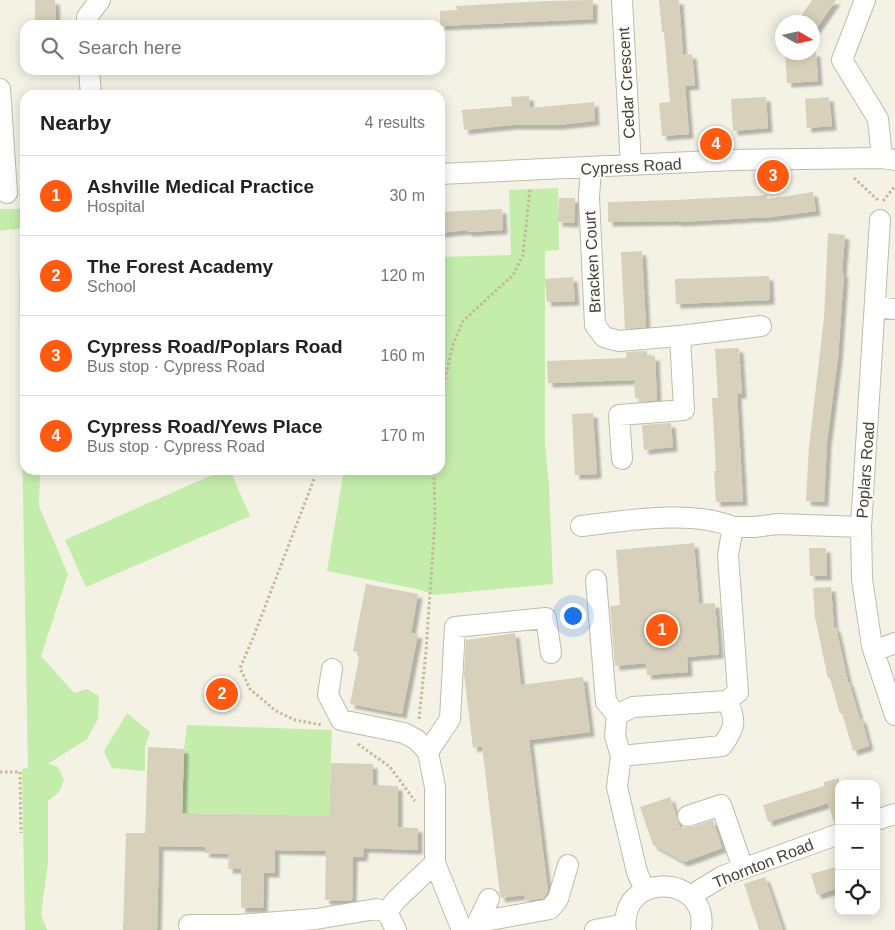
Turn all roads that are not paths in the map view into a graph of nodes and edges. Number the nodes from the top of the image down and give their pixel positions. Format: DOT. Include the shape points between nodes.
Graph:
graph roads {
  1 [pos="100,0"];
  2 [pos="622,0"];
  3 [pos="864,0"];
  4 [pos="87,20"];
  5 [pos="89,75"];
  6 [pos="0,89"];
  7 [pos="91,90"];
  8 [pos="888,159"];
  9 [pos="631,165"];
  10 [pos="591,168"];
  11 [pos="445,174"];
  12 [pos="11,193"];
  13 [pos="880,220"];
  14 [pos="885,308"];
  15 [pos="761,326"];
  16 [pos="680,336"];
  17 [pos="622,459"];
  18 [pos="581,526"];
  19 [pos="733,527"];
  20 [pos="861,527"];
  21 [pos="596,580"];
  22 [pos="895,643"];
  23 [pos="874,652"];
  24 [pos="551,653"];
  25 [pos="332,669"];
  26 [pos="727,701"];
  27 [pos="618,715"];
  28 [pos="895,715"];
  29 [pos="422,746"];
  30 [pos="621,756"];
  31 [pos="895,814"];
  32 [pos="688,816"];
  33 [pos="880,819"];
  34 [pos="835,835"];
  35 [pos="435,863"];
  36 [pos="568,865"];
  37 [pos="743,868"];
  38 [pos="645,890"];
  39 [pos="690,896"];
  40 [pos="489,899"];
  41 [pos="387,912"];
  42 [pos="510,924"];
  43 [pos="190,925"];
  44 [pos="471,927"];
  45 [pos="625,927"];
  46 [pos="396,930"];
  47 [pos="595,930"];
  48 [pos="701,930"];
  1 -- 4 [label="street"];
  2 -- 9 [label="street, Cedar Crescent"];
  3 -- 8 [label="street" via="842,60 878,119"];
  5 -- 7 [label="street"];
  6 -- 12 [label="street"];
  8 -- 9 [label="street, Cypress Road" via="733,160"];
  9 -- 10 [label="street, Cypress Road"];
  10 -- 11 [label="street, Cypress Road"];
  10 -- 16 [label="street, Bracken Court" via="589,197 595,325 604,337 619,341"];
  13 -- 14 [label="street, Poplars Road"];
  14 -- 20 [label="street, Poplars Road"];
  15 -- 16 [label="street, Bracken Court"];
  16 -- 17 [label="street" via="684,410 620,415"];
  18 -- 19 [label="street" via="676,517 722,522"];
  19 -- 20 [label="street" via="778,524"];
  19 -- 26 [label="street" via="728,556 738,692"];
  20 -- 23 [label="street, Poplars Road" via="862,579"];
  21 -- 27 [label="street" via="606,702"];
  22 -- 23 [label="street"];
  23 -- 28 [label="street, Poplars Road"];
  24 -- 29 [label="street" via="546,618 455,627 450,719"];
  25 -- 29 [label="street" via="328,695 341,720 404,733"];
  26 -- 27 [label="street" via="633,707"];
  26 -- 30 [label="street" via="733,713 732,732 722,746"];
  27 -- 30 [label="street" via="615,736"];
  29 -- 35 [label="street" via="435,787"];
  30 -- 38 [label="street" via="616,787 637,872"];
  31 -- 33 [label="street"];
  32 -- 37 [label="street" via="721,805"];
  34 -- 37 [label="street, Thornton Road"];
  35 -- 41 [label="street"];
  35 -- 44 [label="street"];
  36 -- 42 [label="street" via="558,899 550,910"];
  37 -- 39 [label="street, Thornton Road"];
  38 -- 39 [label="street" via="668,886"];
  38 -- 45 [label="street" via="630,904"];
  39 -- 48 [label="street, Thornton Road" via="701,915"];
  40 -- 44 [label="street"];
  41 -- 43 [label="street" via="376,909 316,919"];
  41 -- 46 [label="street"];
  42 -- 44 [label="street"];
  45 -- 47 [label="street"];
}
